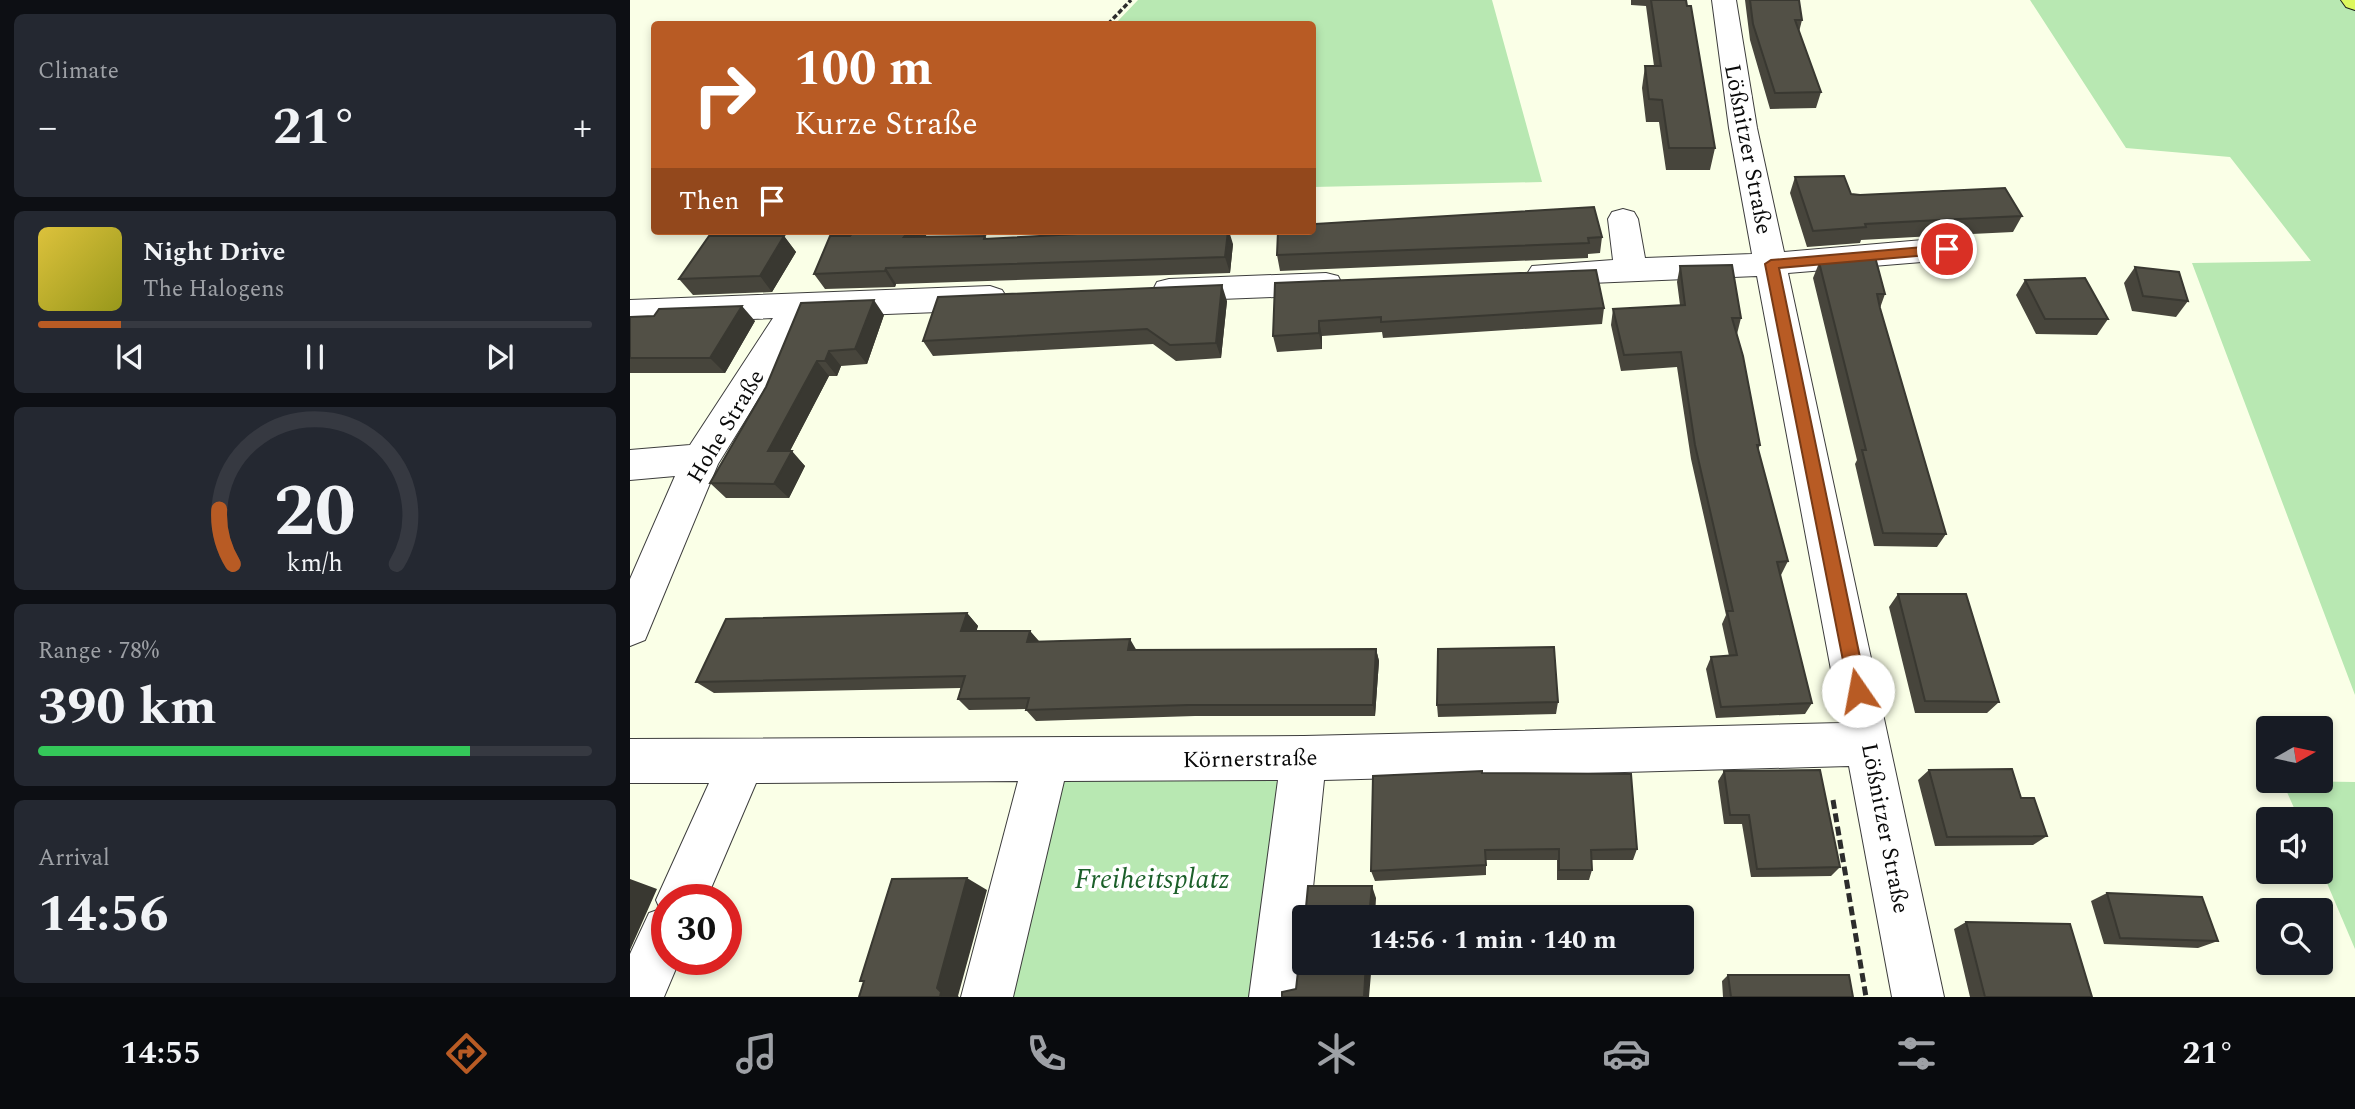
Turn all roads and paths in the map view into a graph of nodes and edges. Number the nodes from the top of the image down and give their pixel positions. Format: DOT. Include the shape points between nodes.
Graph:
graph roads {
  1 [pos="1131,0"];
  2 [pos="1724,0"];
  3 [pos="1111,21"];
  4 [pos="1623,219"];
  5 [pos="1947,249"];
  6 [pos="1771,264"];
  7 [pos="1631,270"];
  8 [pos="1507,276"];
  9 [pos="1355,282"];
  10 [pos="1135,292"];
  11 [pos="1025,297"];
  12 [pos="798,307"];
  13 [pos="630,312"];
  14 [pos="701,459"];
  15 [pos="630,465"];
  16 [pos="630,627"];
  17 [pos="1869,744"];
  18 [pos="1304,758"];
  19 [pos="743,760"];
  20 [pos="1046,760"];
  21 [pos="630,761"];
  22 [pos="688,884"];
  23 [pos="651,967"];
  24 [pos="638,997"];
  25 [pos="987,997"];
  26 [pos="1275,997"];
  27 [pos="1918,997"];
  1 -- 3 [label="path"];
  2 -- 6 [label="street, Lößnitzer Straße" via="1738,102"];
  4 -- 7 [label="street"];
  5 -- 6 [label="street"];
  6 -- 7 [label="street"];
  6 -- 17 [label="street, Lößnitzer Straße"];
  7 -- 8 [label="street"];
  9 -- 10 [label="street"];
  11 -- 12 [label="street"];
  12 -- 13 [label="street"];
  12 -- 14 [label="street, Hohe Straße"];
  14 -- 15 [label="street"];
  14 -- 16 [label="street, Hohe Straße"];
  17 -- 18 [label="street, Körnerstraße"];
  17 -- 27 [label="street, Lößnitzer Straße"];
  18 -- 20 [label="street, Körnerstraße"];
  18 -- 26 [label="street"];
  19 -- 20 [label="street, Körnerstraße"];
  19 -- 21 [label="street, Körnerstraße"];
  19 -- 22 [label="street"];
  20 -- 25 [label="street"];
  23 -- 24 [label="street"];
}
